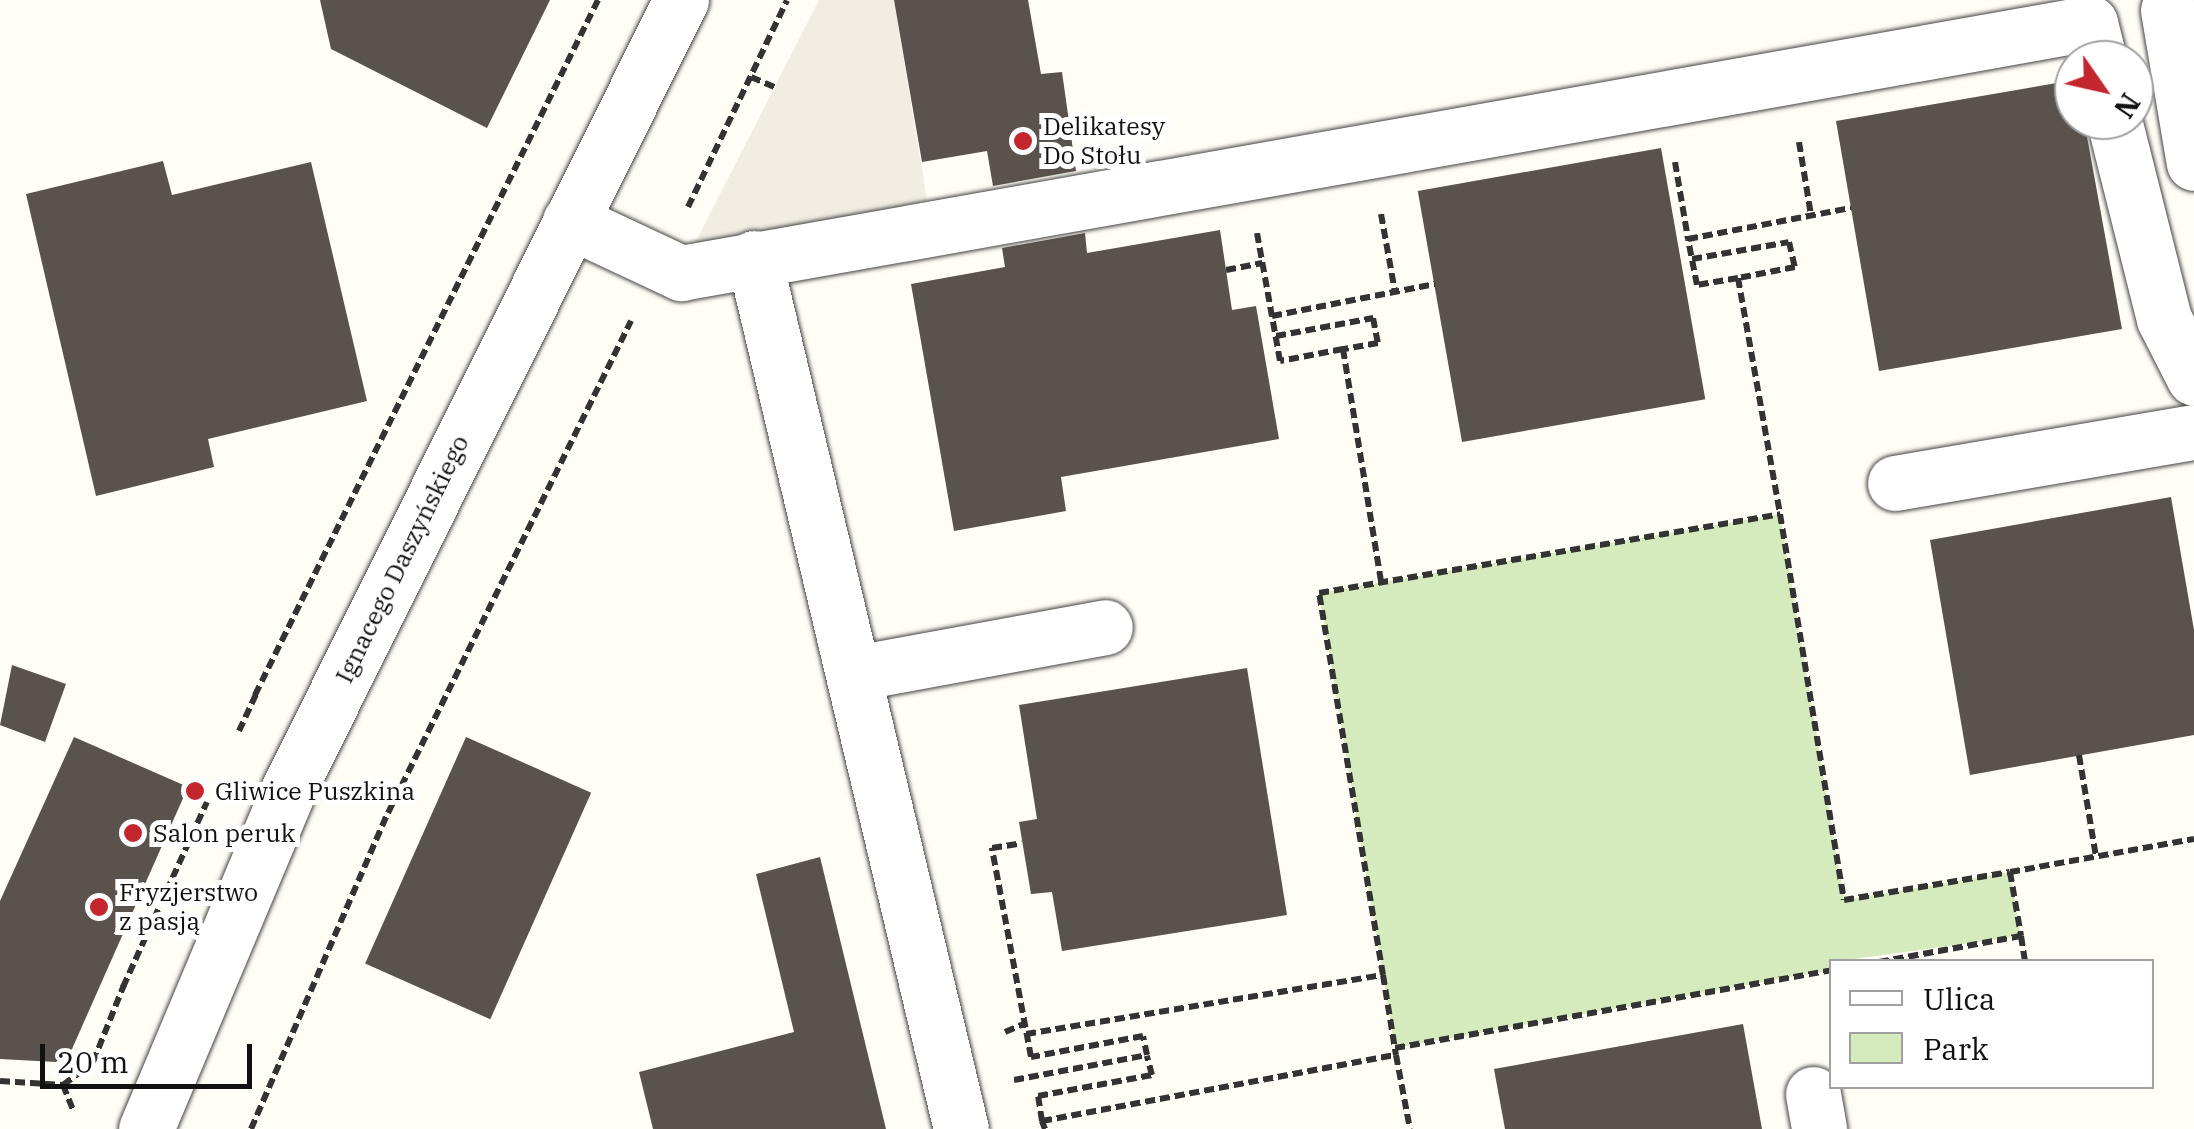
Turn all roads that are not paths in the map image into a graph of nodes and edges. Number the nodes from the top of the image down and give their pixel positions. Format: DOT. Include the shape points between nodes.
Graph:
graph roads {
  1 [pos="681,0"];
  2 [pos="2181,8"];
  3 [pos="2099,40"];
  4 [pos="2054,49"];
  5 [pos="2119,140"];
  6 [pos="2194,163"];
  7 [pos="570,221"];
  8 [pos="754,258"];
  9 [pos="2194,378"];
  10 [pos="2194,432"];
  11 [pos="1895,483"];
  12 [pos="1105,627"];
  13 [pos="855,674"];
  14 [pos="146,1129"];
  15 [pos="961,1129"];
  1 -- 7 [label="street, Ignacego Daszyńskiego"];
  2 -- 3 [label="street"];
  2 -- 6 [label="street"];
  4 -- 8 [label="street" via="866,246"];
  5 -- 9 [label="street" via="2164,319"];
  7 -- 8 [label="street" via="681,273"];
  7 -- 14 [label="street, Ignacego Daszyńskiego" via="289,788"];
  8 -- 13 [label="street"];
  10 -- 11 [label="street"];
  12 -- 13 [label="street"];
  13 -- 15 [label="street"];
}
